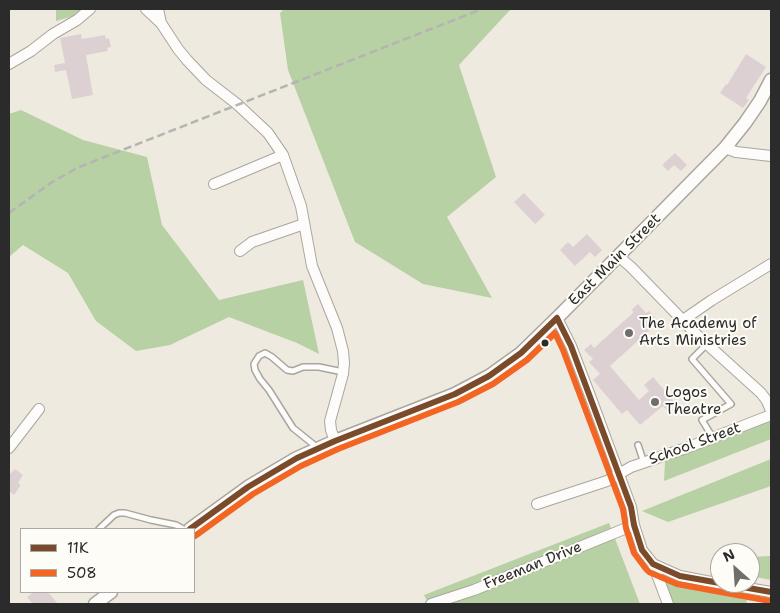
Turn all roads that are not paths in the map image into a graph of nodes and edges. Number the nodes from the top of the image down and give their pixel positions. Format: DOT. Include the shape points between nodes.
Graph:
graph roads {
  1 [pos="90,9"];
  2 [pos="146,9"];
  3 [pos="158,9"];
  4 [pos="161,23"];
  5 [pos="9,64"];
  6 [pos="771,80"];
  7 [pos="725,148"];
  8 [pos="283,155"];
  9 [pos="771,156"];
  10 [pos="214,184"];
  11 [pos="304,224"];
  12 [pos="240,251"];
  13 [pos="618,256"];
  14 [pos="771,264"];
  15 [pos="557,318"];
  16 [pos="683,320"];
  17 [pos="707,344"];
  18 [pos="343,372"];
  19 [pos="39,409"];
  20 [pos="771,413"];
  21 [pos="713,438"];
  22 [pos="335,441"];
  23 [pos="638,445"];
  24 [pos="9,448"];
  25 [pos="318,448"];
  26 [pos="644,463"];
  27 [pos="619,474"];
  28 [pos="537,504"];
  29 [pos="634,525"];
  30 [pos="100,528"];
  31 [pos="182,528"];
  32 [pos="191,528"];
  33 [pos="653,564"];
  34 [pos="771,592"];
  35 [pos="107,593"];
  36 [pos="95,604"];
  37 [pos="431,604"];
  38 [pos="668,604"];
  1 -- 5 [label="street"];
  2 -- 4 [label="street"];
  3 -- 4 [label="street"];
  4 -- 8 [label="street" via="187,60 268,133"];
  6 -- 7 [label="street, East Main Street" via="760,101"];
  7 -- 9 [label="street"];
  7 -- 13 [label="street, East Main Street"];
  8 -- 10 [label="street"];
  8 -- 11 [label="street"];
  11 -- 12 [label="street" via="252,242"];
  11 -- 18 [label="street" via="312,266 341,341"];
  13 -- 15 [label="street, East Main Street"];
  13 -- 16 [label="street, School Street"];
  14 -- 16 [label="street"];
  15 -- 22 [label="street, East Main Street" via="521,353 473,385"];
  15 -- 27 [label="street" via="571,346"];
  16 -- 17 [label="street, School Street"];
  17 -- 20 [label="street, School Street" via="761,393"];
  17 -- 21 [label="lane" via="692,359 731,404 702,420"];
  18 -- 22 [label="street" via="330,421"];
  18 -- 25 [label="lane" via="319,367 287,370 265,353 254,364 294,428"];
  19 -- 24 [label="street"];
  20 -- 21 [label="street, School Street"];
  21 -- 26 [label="street, School Street"];
  22 -- 25 [label="street, East Main Street"];
  23 -- 26 [label="lane"];
  25 -- 32 [label="street, East Main Street" via="237,494"];
  26 -- 27 [label="street, School Street"];
  27 -- 28 [label="street, School Street"];
  27 -- 29 [label="street"];
  29 -- 33 [label="street" via="642,550"];
  29 -- 37 [label="street, Freeman Drive" via="474,590"];
  30 -- 31 [label="lane" via="119,513"];
  33 -- 34 [label="street" via="688,578"];
  33 -- 38 [label="street"];
  35 -- 36 [label="street"];
}
